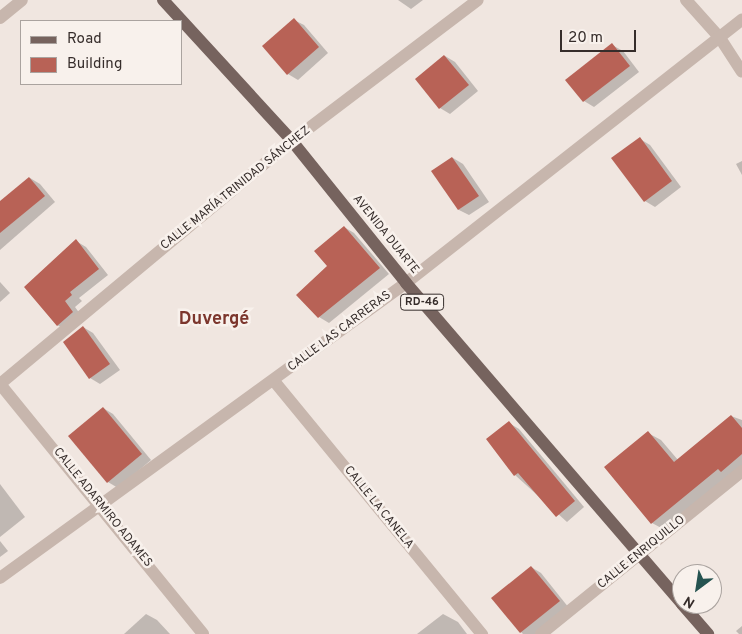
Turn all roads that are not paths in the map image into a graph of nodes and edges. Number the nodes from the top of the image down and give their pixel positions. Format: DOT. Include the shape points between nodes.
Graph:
graph roads {
  1 [pos="22,0"];
  2 [pos="163,0"];
  3 [pos="478,0"];
  4 [pos="686,0"];
  5 [pos="0,18"];
  6 [pos="181,20"];
  7 [pos="742,20"];
  8 [pos="182,21"];
  9 [pos="720,38"];
  10 [pos="742,72"];
  11 [pos="292,141"];
  12 [pos="406,283"];
  13 [pos="274,381"];
  14 [pos="0,384"];
  15 [pos="742,472"];
  16 [pos="101,506"];
  17 [pos="641,555"];
  18 [pos="0,578"];
  19 [pos="672,592"];
  20 [pos="691,614"];
  21 [pos="203,634"];
  22 [pos="482,634"];
  23 [pos="541,634"];
  24 [pos="708,634"];
  1 -- 5 [label="street"];
  2 -- 6 [label="main road, AVENIDA DUARTE / RD-46"];
  3 -- 11 [label="street, CALLE MARÍA TRINIDAD SÁNCHEZ"];
  4 -- 9 [label="street"];
  7 -- 9 [label="street, CALLE LAS CARRERAS"];
  8 -- 11 [label="main road, AVENIDA DUARTE / RD-46"];
  9 -- 10 [label="street"];
  9 -- 12 [label="street, CALLE LAS CARRERAS"];
  11 -- 12 [label="main road, AVENIDA DUARTE / RD-46"];
  11 -- 14 [label="street, CALLE MARÍA TRINIDAD SÁNCHEZ"];
  12 -- 13 [label="street, CALLE LAS CARRERAS"];
  12 -- 17 [label="main road, AVENIDA DUARTE / RD-46"];
  13 -- 16 [label="street, CALLE LAS CARRERAS"];
  13 -- 22 [label="street, CALLE LA CANELA"];
  14 -- 16 [label="street, CALLE ADARMIRO ADAMES"];
  15 -- 17 [label="street, CALLE ENRIQUILLO"];
  16 -- 18 [label="street, CALLE LAS CARRERAS"];
  16 -- 21 [label="street, CALLE ADARMIRO ADAMES"];
  17 -- 19 [label="main road, AVENIDA DUARTE / RD-46"];
  17 -- 23 [label="street, CALLE ENRIQUILLO"];
  20 -- 24 [label="main road, AVENIDA DUARTE / RD-46"];
}
